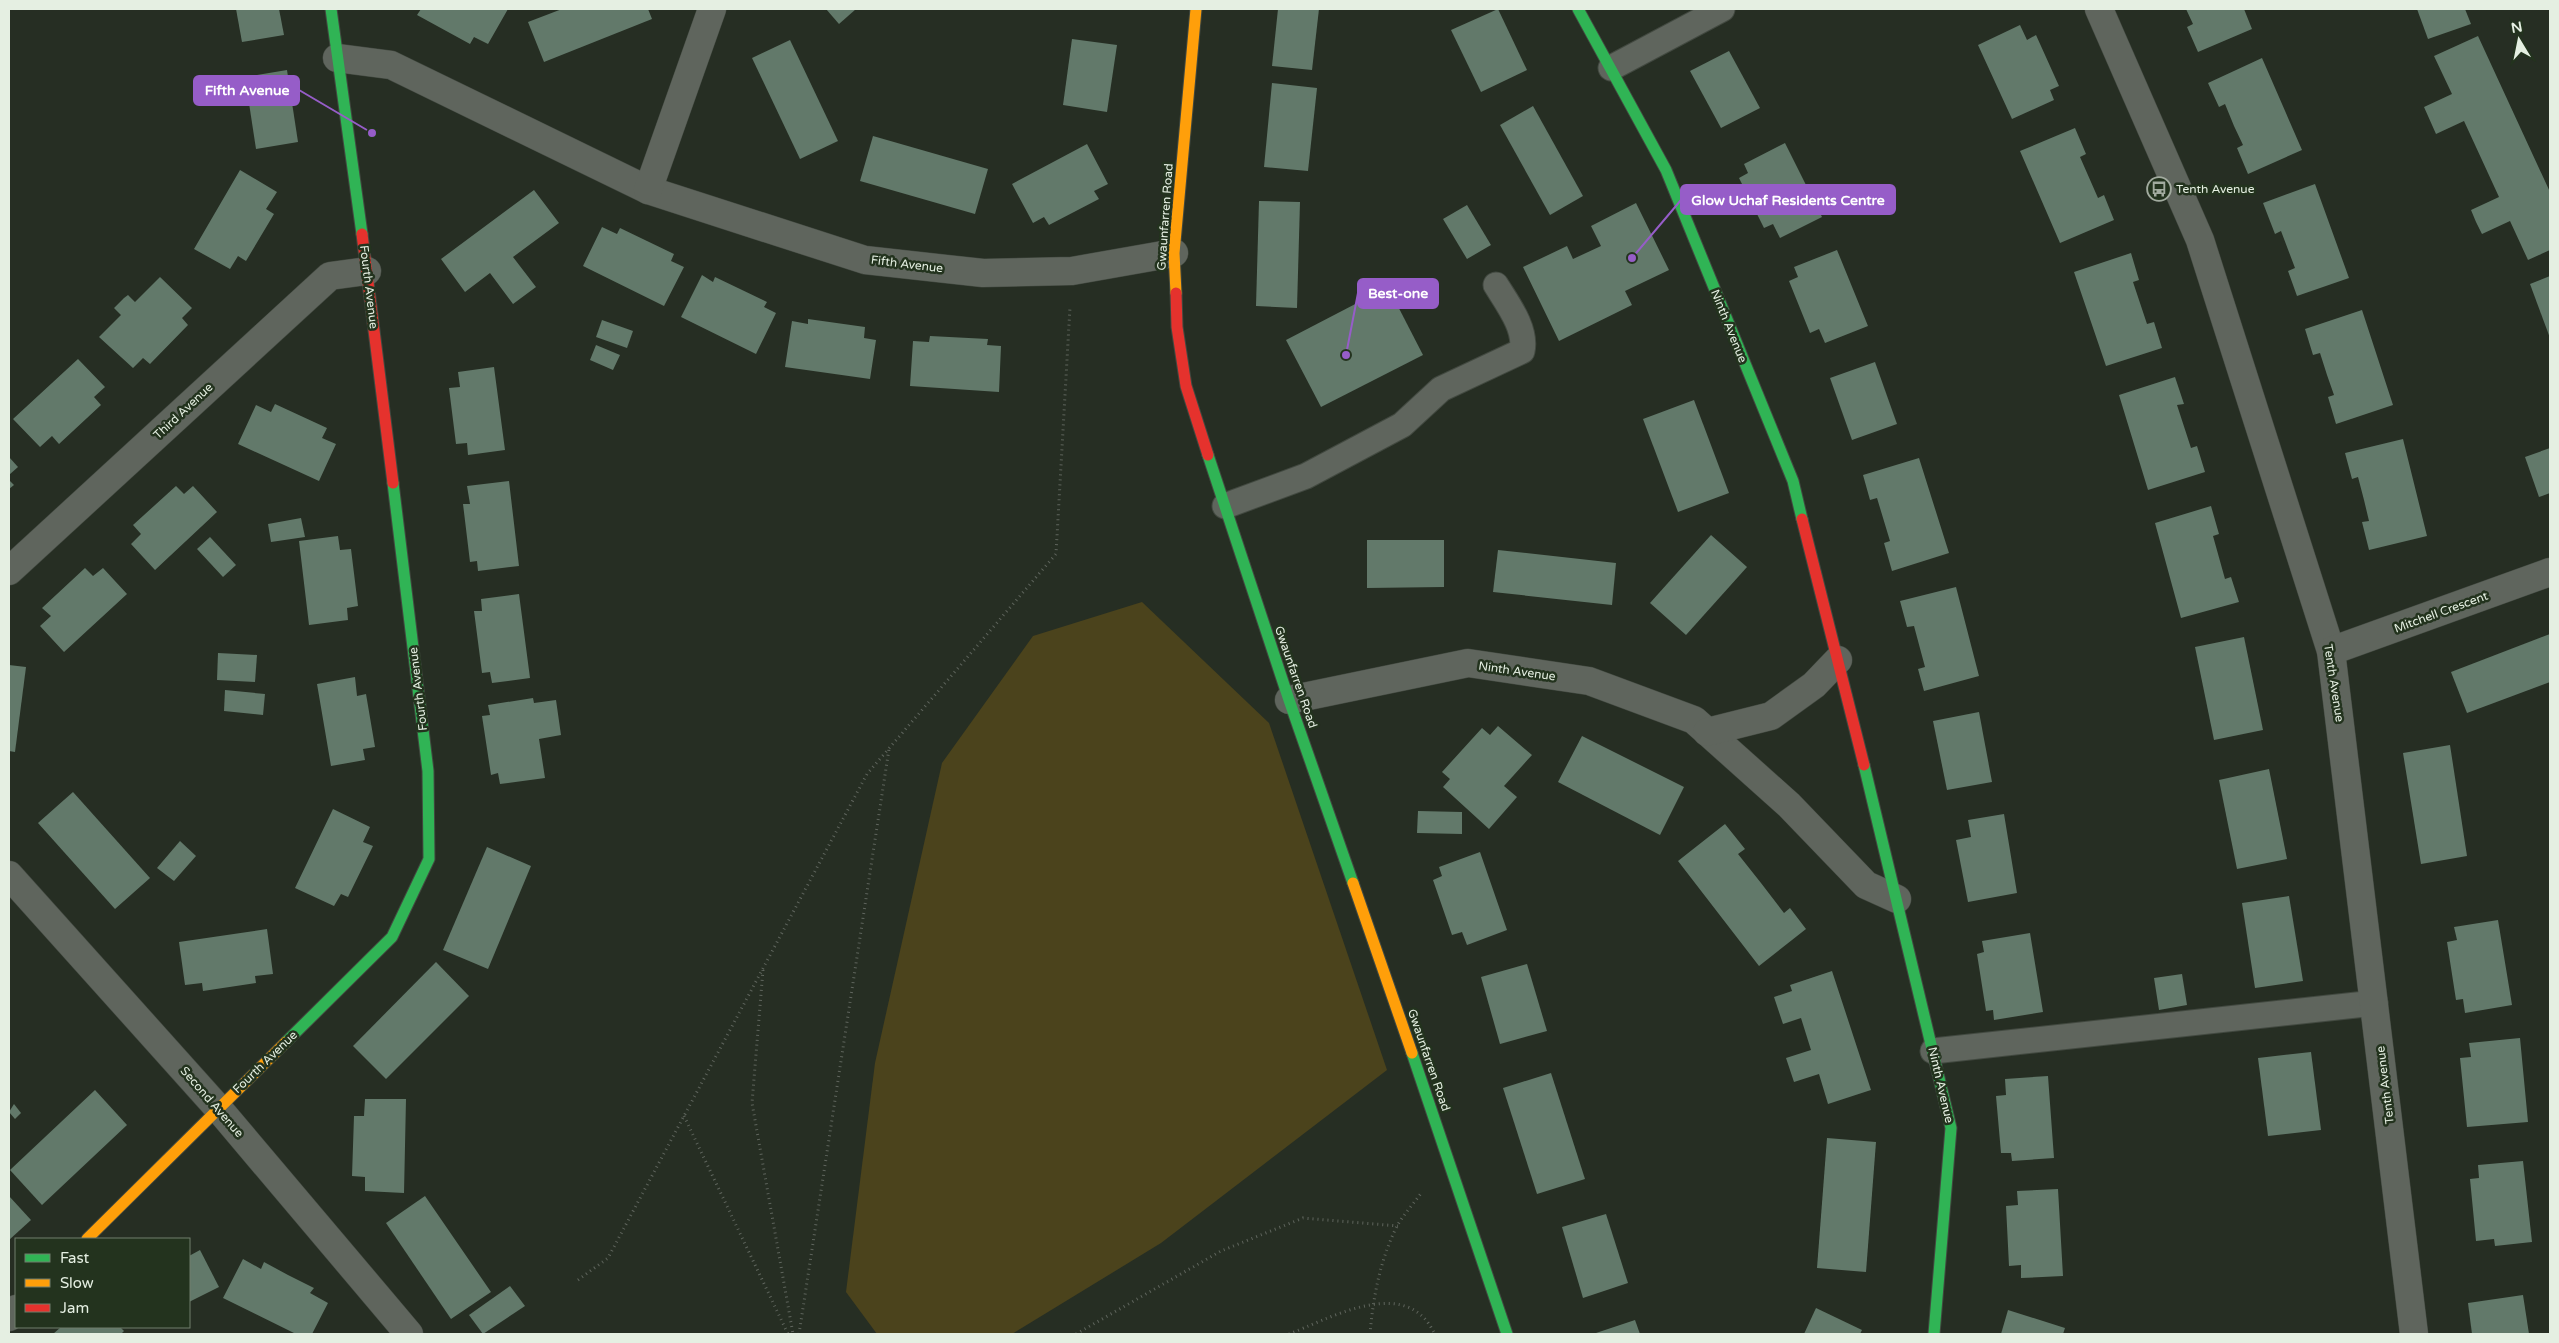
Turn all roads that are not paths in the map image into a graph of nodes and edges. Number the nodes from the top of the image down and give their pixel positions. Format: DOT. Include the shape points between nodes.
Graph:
graph roads {
  1 [pos="331,9"];
  2 [pos="712,9"];
  3 [pos="1196,9"];
  4 [pos="1578,9"];
  5 [pos="1722,9"];
  6 [pos="2099,9"];
  7 [pos="337,58"];
  8 [pos="1610,68"];
  9 [pos="648,190"];
  10 [pos="1174,253"];
  11 [pos="367,271"];
  12 [pos="1496,285"];
  13 [pos="1225,506"];
  14 [pos="9,571"];
  15 [pos="2550,572"];
  16 [pos="2331,652"];
  17 [pos="1838,660"];
  18 [pos="1289,700"];
  19 [pos="1707,732"];
  20 [pos="9,875"];
  21 [pos="1897,899"];
  22 [pos="2375,1003"];
  23 [pos="1933,1051"];
  24 [pos="218,1108"];
  25 [pos="88,1238"];
  26 [pos="409,1334"];
  27 [pos="1507,1334"];
  28 [pos="1934,1334"];
  29 [pos="2414,1334"];
  1 -- 7 [label="street, Fourth Avenue"];
  2 -- 9 [label="street"];
  3 -- 10 [label="street, Gwaunfarren Road"];
  4 -- 8 [label="street, Ninth Avenue"];
  5 -- 8 [label="lane"];
  6 -- 16 [label="street, Tenth Avenue" via="2200,240"];
  7 -- 9 [label="street, Fifth Avenue" via="390,65"];
  7 -- 11 [label="street, Fourth Avenue"];
  8 -- 17 [label="street, Ninth Avenue" via="1666,170 1793,481"];
  9 -- 10 [label="street, Fifth Avenue" via="865,260 983,273 1072,271"];
  10 -- 13 [label="street, Gwaunfarren Road" via="1176,327 1186,386"];
  11 -- 14 [label="street, Third Avenue" via="330,276"];
  11 -- 24 [label="street, Fourth Avenue" via="428,771 429,859 392,937"];
  12 -- 13 [label="lane" via="1516,319 1522,351 1441,388 1402,425 1306,476"];
  13 -- 18 [label="street, Gwaunfarren Road"];
  15 -- 16 [label="street, Mitchell Crescent"];
  16 -- 22 [label="street, Tenth Avenue"];
  17 -- 19 [label="street" via="1814,685 1771,716"];
  17 -- 21 [label="street, Ninth Avenue"];
  18 -- 19 [label="street, Ninth Avenue" via="1468,663 1589,681 1694,720"];
  18 -- 27 [label="street, Gwaunfarren Road"];
  19 -- 21 [label="street, Ninth Avenue" via="1789,804 1866,885"];
  20 -- 24 [label="street, Second Avenue"];
  21 -- 23 [label="street, Ninth Avenue"];
  22 -- 23 [label="lane"];
  22 -- 29 [label="street, Tenth Avenue"];
  23 -- 28 [label="street, Ninth Avenue" via="1951,1128"];
  24 -- 25 [label="street, Fourth Avenue"];
  24 -- 26 [label="street, Second Avenue"];
}
